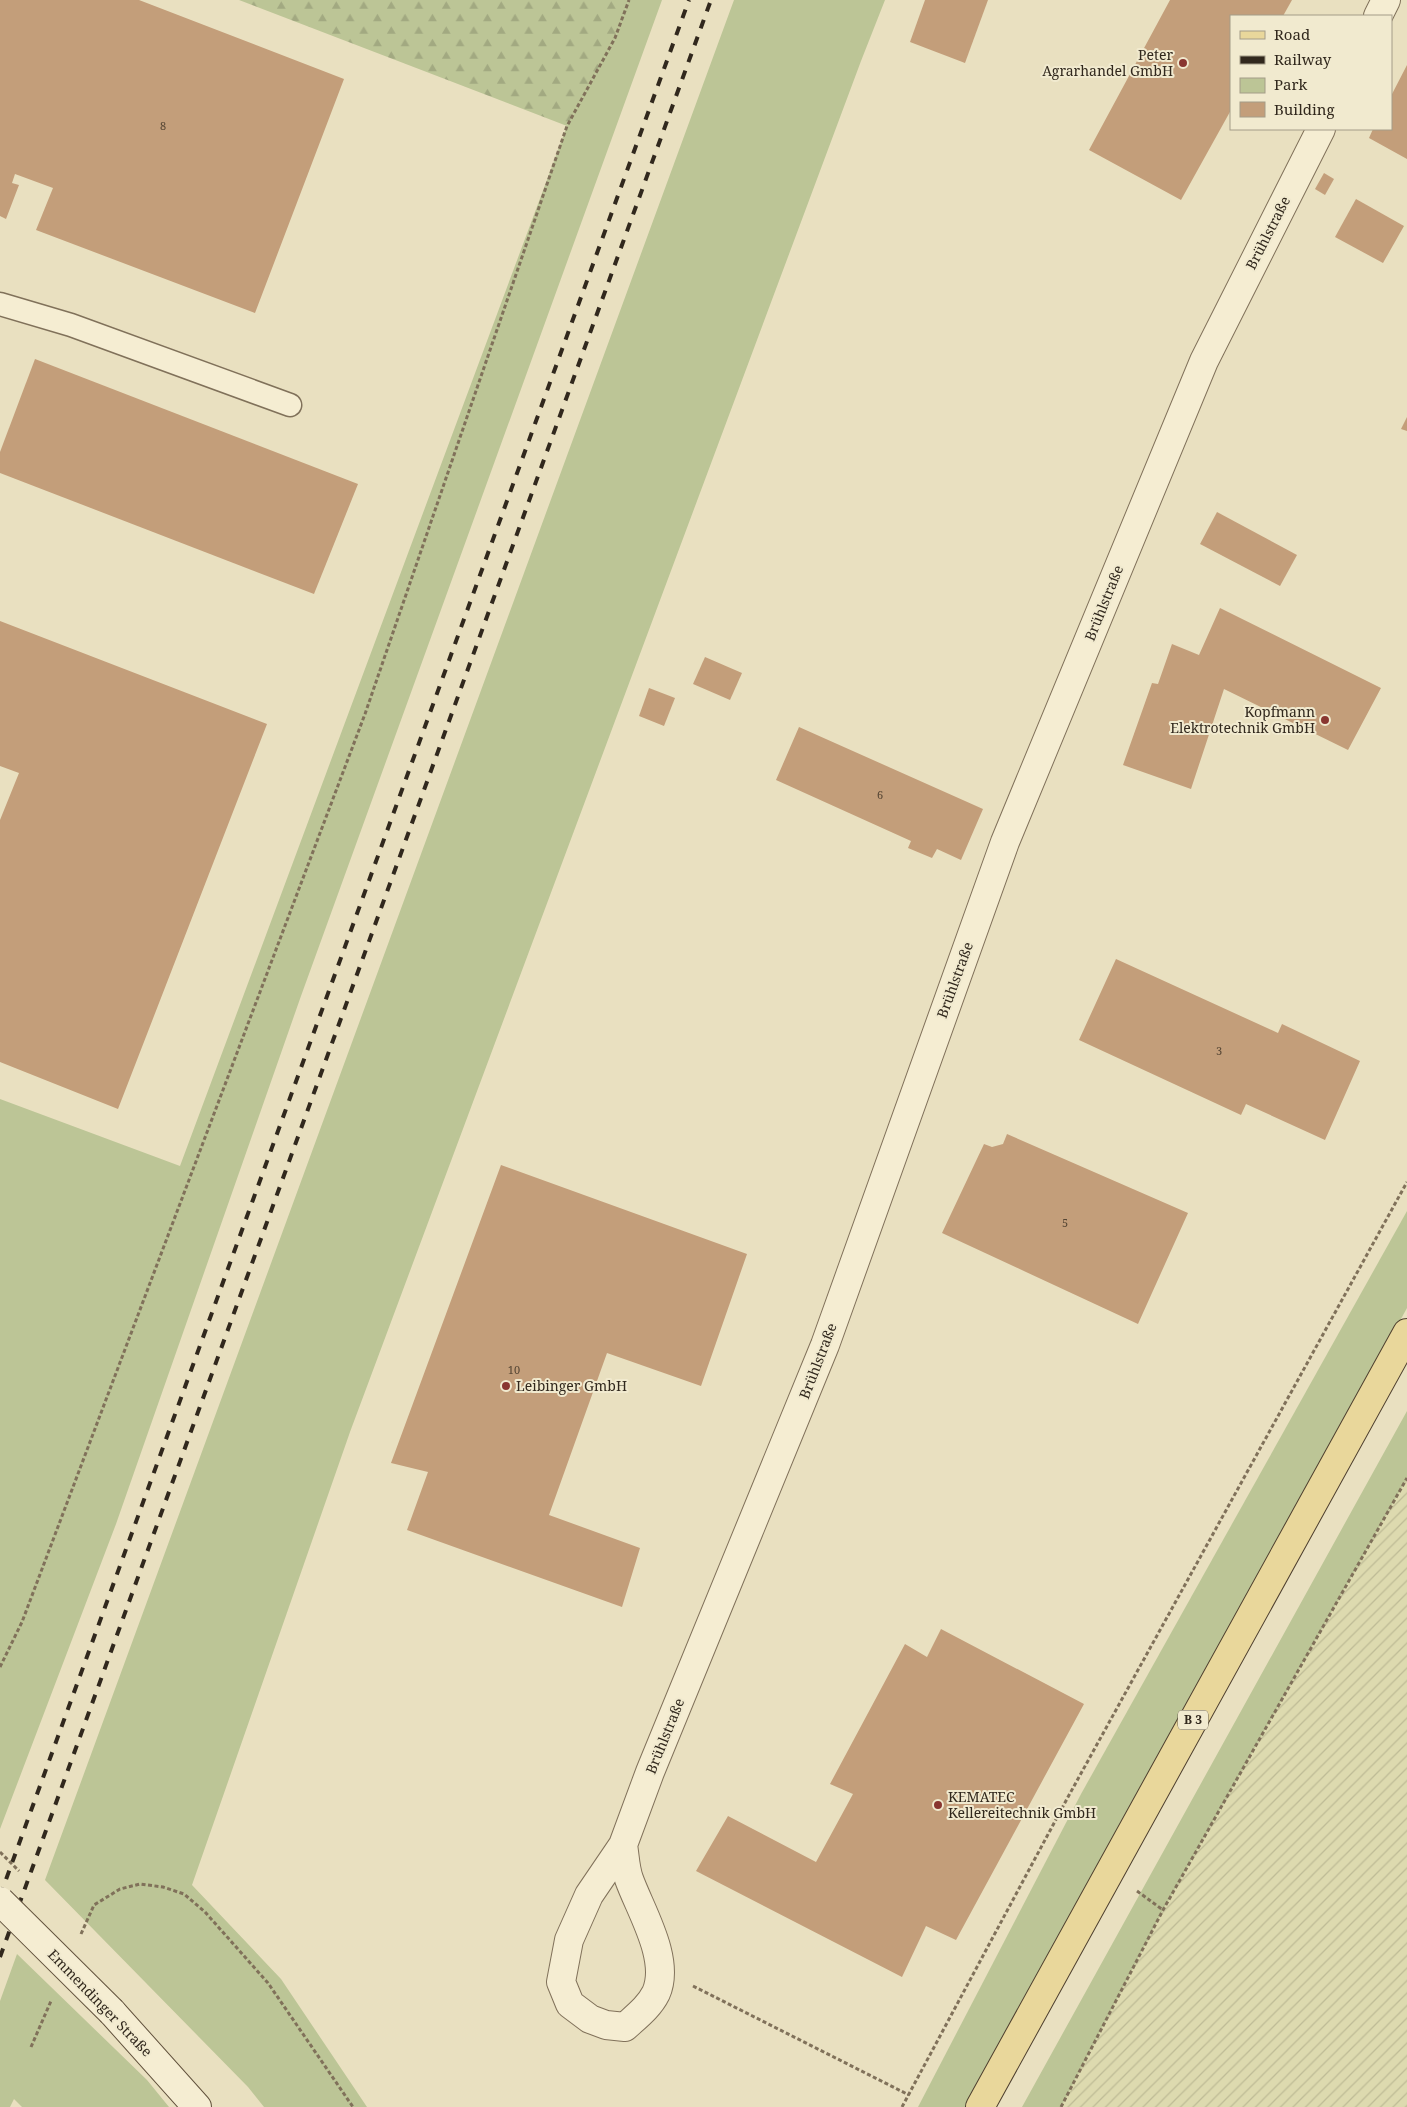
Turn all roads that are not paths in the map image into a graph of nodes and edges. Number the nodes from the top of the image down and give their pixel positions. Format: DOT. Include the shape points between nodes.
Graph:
graph roads {
  1 [pos="1386,0"];
  2 [pos="1378,15"];
  3 [pos="1320,130"];
  4 [pos="0,304"];
  5 [pos="290,405"];
  6 [pos="1407,1332"];
  7 [pos="623,1845"];
  8 [pos="0,1901"];
  9 [pos="197,2107"];
  10 [pos="980,2107"];
  1 -- 2 [label="street"];
  3 -- 7 [label="street, Brühlstraße" via="1204,361 1005,842 825,1345"];
  4 -- 5 [label="lane" via="71,325"];
  6 -- 10 [label="main road, B 3"];
  7 -- 7 [label="street, Brühlstraße" via="589,1895 569,1940 561,1982 570,2004 590,2019 625,2027 645,2009 656,1991 660,1970 654,1943 628,1878"];
  8 -- 9 [label="street, Emmendinger Straße, bridge" via="112,2012"];
}
